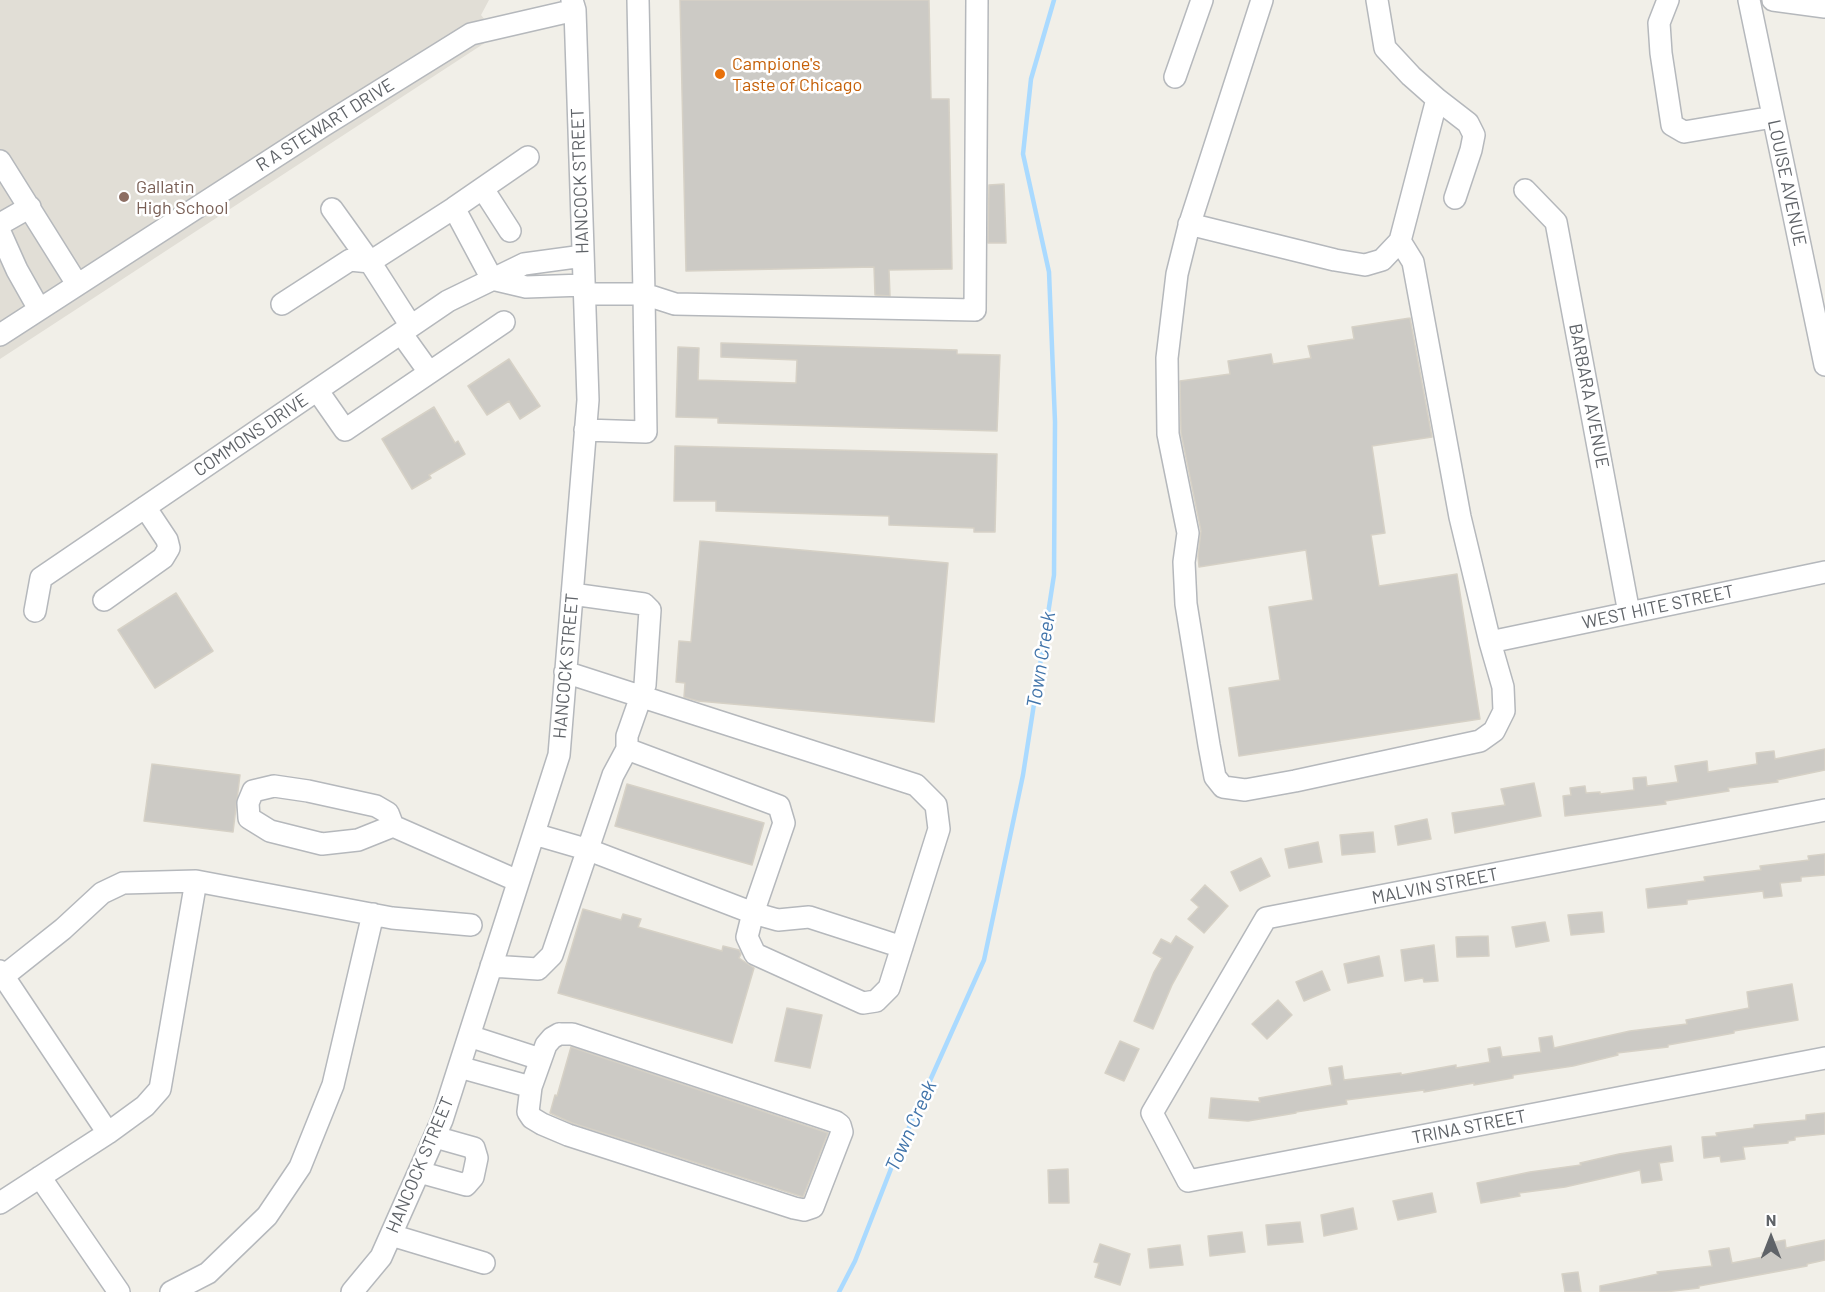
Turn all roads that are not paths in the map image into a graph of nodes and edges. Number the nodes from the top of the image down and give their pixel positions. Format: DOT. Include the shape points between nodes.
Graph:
graph roads {
  1 [pos="638,0"];
  2 [pos="977,0"];
  3 [pos="1202,0"];
  4 [pos="1262,0"];
  5 [pos="1377,0"];
  6 [pos="1668,0"];
  7 [pos="1749,0"];
  8 [pos="1773,0"];
  9 [pos="1799,2"];
  10 [pos="573,5"];
  11 [pos="1825,7"];
  12 [pos="1175,77"];
  13 [pos="1437,99"];
  14 [pos="1773,117"];
  15 [pos="528,157"];
  16 [pos="0,161"];
  17 [pos="483,189"];
  18 [pos="1525,190"];
  19 [pos="1455,198"];
  20 [pos="30,207"];
  21 [pos="454,208"];
  22 [pos="332,209"];
  23 [pos="0,224"];
  24 [pos="1189,224"];
  25 [pos="510,231"];
  26 [pos="0,232"];
  27 [pos="1400,241"];
  28 [pos="583,256"];
  29 [pos="370,262"];
  30 [pos="492,279"];
  31 [pos="77,284"];
  32 [pos="584,290"];
  33 [pos="644,294"];
  34 [pos="282,304"];
  35 [pos="39,309"];
  36 [pos="504,322"];
  37 [pos="406,330"];
  38 [pos="0,335"];
  39 [pos="1825,365"];
  40 [pos="429,372"];
  41 [pos="317,390"];
  42 [pos="585,430"];
  43 [pos="145,507"];
  44 [pos="1825,572"];
  45 [pos="572,594"];
  46 [pos="104,600"];
  47 [pos="35,611"];
  48 [pos="1629,613"];
  49 [pos="1490,642"];
  50 [pos="566,672"];
  51 [pos="640,697"];
  52 [pos="627,749"];
  53 [pos="1825,810"];
  54 [pos="393,826"];
  55 [pos="534,834"];
  56 [pos="589,850"];
  57 [pos="196,881"];
  58 [pos="518,881"];
  59 [pos="753,913"];
  60 [pos="373,914"];
  61 [pos="471,925"];
  62 [pos="902,947"];
  63 [pos="491,966"];
  64 [pos="1,975"];
  65 [pos="469,1036"];
  66 [pos="1825,1058"];
  67 [pos="540,1059"];
  68 [pos="459,1067"];
  69 [pos="531,1087"];
  70 [pos="1152,1113"];
  71 [pos="108,1133"];
  72 [pos="435,1137"];
  73 [pos="419,1172"];
  74 [pos="40,1177"];
  75 [pos="0,1203"];
  76 [pos="391,1235"];
  77 [pos="484,1263"];
  78 [pos="119,1292"];
  79 [pos="171,1292"];
  80 [pos="351,1292"];
  1 -- 33 [label="street"];
  2 -- 33 [label="street" via="975,310 675,304"];
  3 -- 12 [label="street"];
  4 -- 24 [label="street"];
  5 -- 13 [label="street" via="1385,48"];
  6 -- 14 [label="street" via="1659,23 1672,125 1684,132"];
  7 -- 14 [label="street, LOUISE AVENUE"];
  8 -- 9 [label="street"];
  9 -- 11 [label="street"];
  10 -- 28 [label="street, HANCOCK STREET"];
  10 -- 31 [label="street, R A STEWART DRIVE" via="471,34"];
  13 -- 19 [label="street" via="1468,123 1474,135"];
  13 -- 27 [label="street"];
  14 -- 39 [label="street, LOUISE AVENUE"];
  15 -- 17 [label="street"];
  16 -- 20 [label="street"];
  17 -- 21 [label="street"];
  17 -- 25 [label="street"];
  18 -- 48 [label="street, BARBARA AVENUE" via="1556,222"];
  20 -- 23 [label="street"];
  20 -- 31 [label="street"];
  21 -- 29 [label="street"];
  21 -- 30 [label="street"];
  22 -- 29 [label="street"];
  24 -- 27 [label="street" via="1365,265 1382,260"];
  24 -- 49 [label="street" via="1171,314 1168,434 1188,533 1184,562 1186,604 1215,777 1223,787 1245,790 1480,741 1494,731 1504,711 1503,687"];
  26 -- 35 [label="street"];
  27 -- 49 [label="street" via="1413,262 1460,517"];
  28 -- 30 [label="street, COMMONS DRIVE" via="524,264"];
  28 -- 32 [label="street, HANCOCK STREET"];
  29 -- 34 [label="street" via="350,260"];
  29 -- 37 [label="street"];
  30 -- 32 [label="street" via="526,287"];
  30 -- 37 [label="street, COMMONS DRIVE" via="448,301"];
  31 -- 35 [label="street, R A STEWART DRIVE"];
  32 -- 33 [label="street"];
  32 -- 42 [label="street, HANCOCK STREET" via="588,400"];
  33 -- 42 [label="street" via="646,432"];
  35 -- 38 [label="street, R A STEWART DRIVE"];
  36 -- 40 [label="street"];
  37 -- 40 [label="street"];
  37 -- 41 [label="street, COMMONS DRIVE"];
  40 -- 41 [label="street" via="345,430"];
  41 -- 43 [label="street, COMMONS DRIVE"];
  42 -- 45 [label="street, HANCOCK STREET"];
  43 -- 46 [label="street" via="169,548 164,558"];
  43 -- 47 [label="street, COMMONS DRIVE" via="41,578"];
  44 -- 48 [label="street, WEST HITE STREET"];
  45 -- 50 [label="street, HANCOCK STREET"];
  45 -- 51 [label="street" via="644,604 650,610 645,685"];
  48 -- 49 [label="street, WEST HITE STREET"];
  50 -- 51 [label="street"];
  50 -- 55 [label="street, HANCOCK STREET" via="559,755"];
  51 -- 52 [label="street" via="627,736"];
  51 -- 62 [label="street" via="916,785 936,805 939,829"];
  52 -- 56 [label="street" via="613,775"];
  52 -- 59 [label="street" via="779,806 784,823"];
  53 -- 70 [label="street, MALVIN STREET" via="1266,918"];
  54 -- 54 [label="street" via="358,840 322,844 270,831 249,818 248,803 253,791 274,786 308,791 376,807 388,813"];
  54 -- 58 [label="street"];
  55 -- 56 [label="street"];
  55 -- 58 [label="street, HANCOCK STREET"];
  56 -- 59 [label="street"];
  56 -- 63 [label="street" via="552,955 538,969"];
  57 -- 60 [label="street"];
  57 -- 64 [label="street" via="123,883 102,893 63,929"];
  57 -- 71 [label="street" via="160,1089 145,1106"];
  58 -- 63 [label="street, HANCOCK STREET"];
  59 -- 62 [label="street" via="778,920 809,917"];
  59 -- 62 [label="street" via="747,937 755,954 862,1004 876,1001 889,988"];
  60 -- 61 [label="street"];
  60 -- 79 [label="street" via="333,1085 300,1167 267,1216 234,1249 208,1273"];
  63 -- 65 [label="street, HANCOCK STREET"];
  64 -- 71 [label="street"];
  65 -- 67 [label="street"];
  65 -- 68 [label="street, HANCOCK STREET"];
  66 -- 70 [label="street, TRINA STREET" via="1188,1181"];
  67 -- 69 [label="street"];
  67 -- 69 [label="street" via="552,1038 572,1034 828,1119 840,1125 842,1132 813,1207 804,1210 542,1124 528,1112"];
  68 -- 69 [label="street"];
  68 -- 72 [label="street, HANCOCK STREET"];
  71 -- 74 [label="street"];
  72 -- 73 [label="street, HANCOCK STREET"];
  72 -- 73 [label="street" via="474,1148 477,1158 473,1178 466,1185"];
  73 -- 76 [label="street, HANCOCK STREET"];
  74 -- 75 [label="street"];
  74 -- 78 [label="street"];
  76 -- 77 [label="street"];
  76 -- 80 [label="street, HANCOCK STREET" via="381,1257"];
}
